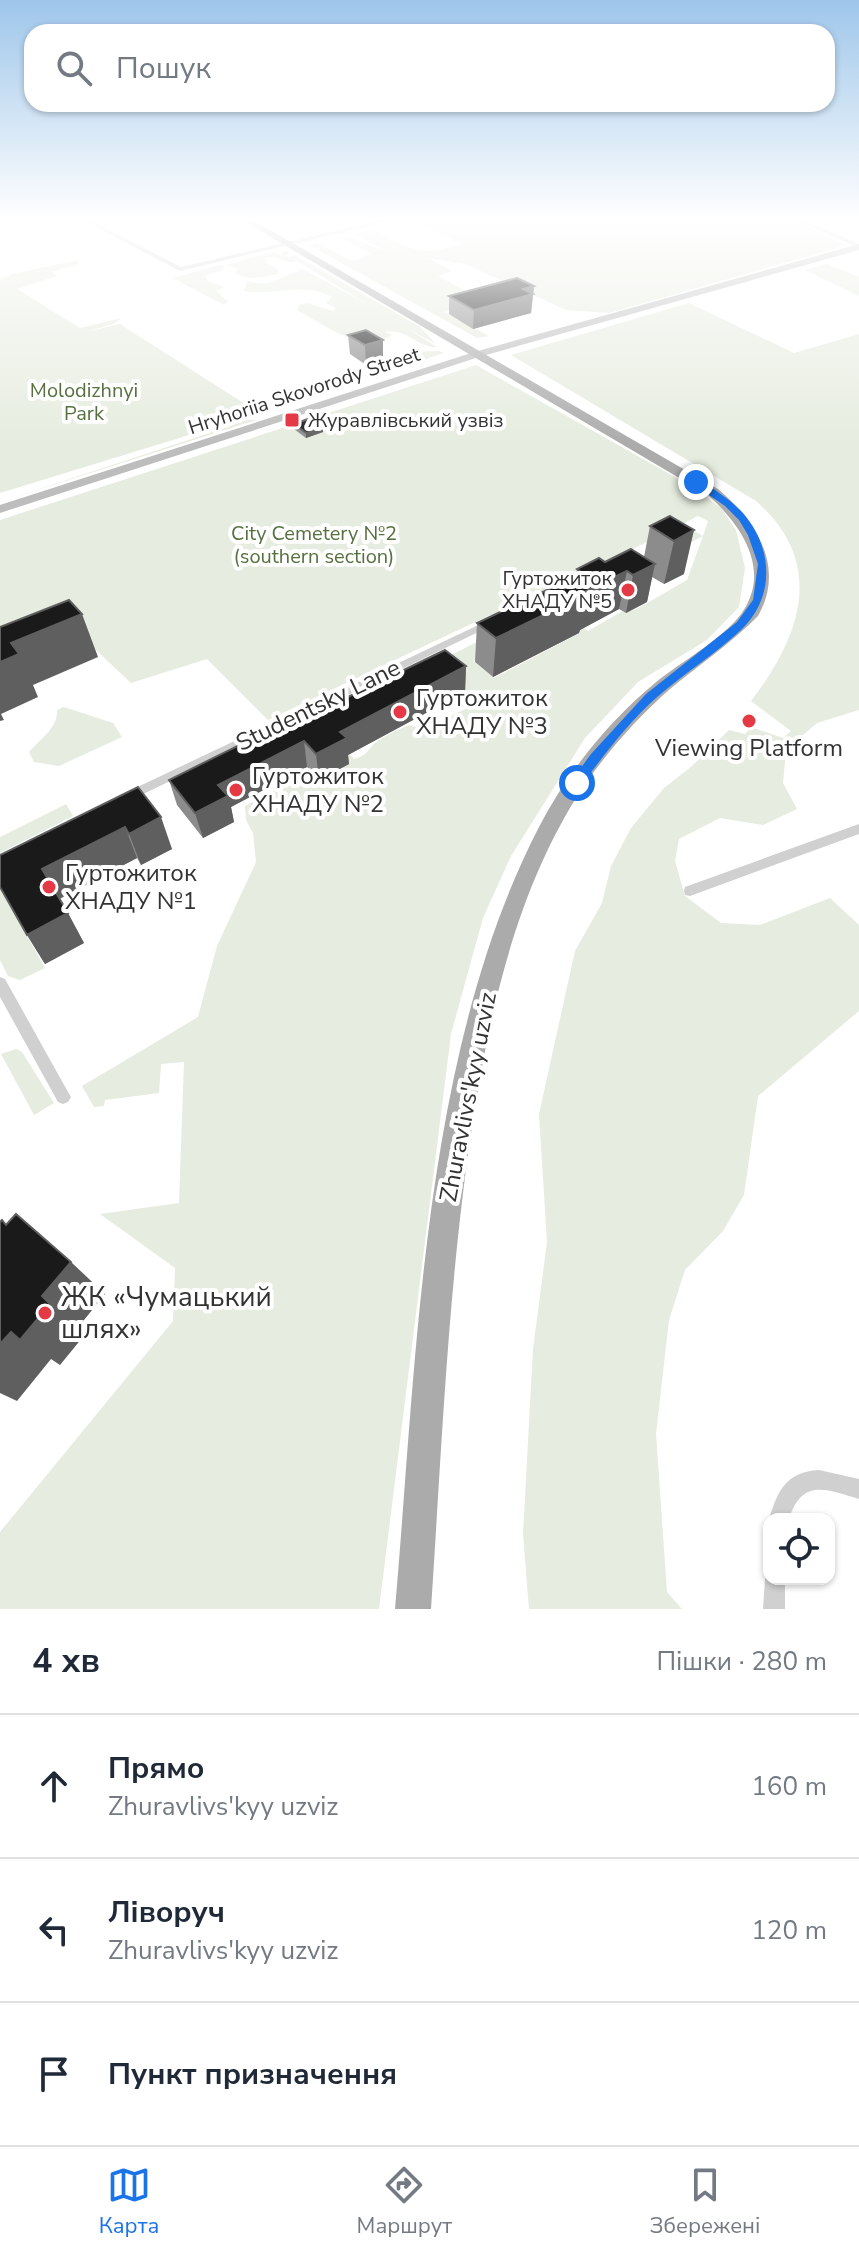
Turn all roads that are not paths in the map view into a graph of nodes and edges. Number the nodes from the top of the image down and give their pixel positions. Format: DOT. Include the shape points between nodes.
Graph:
graph roads {
  1 [pos="375,295"];
  2 [pos="688,295"];
  3 [pos="475,355"];
  4 [pos="0,509"];
  5 [pos="507,615"];
  6 [pos="117,802"];
  7 [pos="859,829"];
  8 [pos="690,891"];
  9 [pos="0,983"];
  10 [pos="63,1097"];
  11 [pos="859,1489"];
  12 [pos="781,1513"];
  13 [pos="775,1585"];
  14 [pos="413,1609"];
  15 [pos="774,1609"];
  1 -- 3 [label="main road, Zhuravlivs'kyy uzviz"];
  2 -- 3 [label="street, Hryhoriia Skovorody Street"];
  3 -- 4 [label="street, Hryhoriia Skovorody Street"];
  3 -- 14 [label="main road, Zhuravlivs'kyy uzviz" via="713,492 743,518 763,564 758,600 740,625 650,697 583,774 549,829 496,955 472,1046 442,1238"];
  5 -- 6 [label="street, Studentsky Lane"];
  7 -- 8 [label="street"];
  9 -- 10 [label="street"];
  11 -- 12 [label="street" via="815,1478 802,1482 791,1490"];
  13 -- 15 [label="street"];
}
